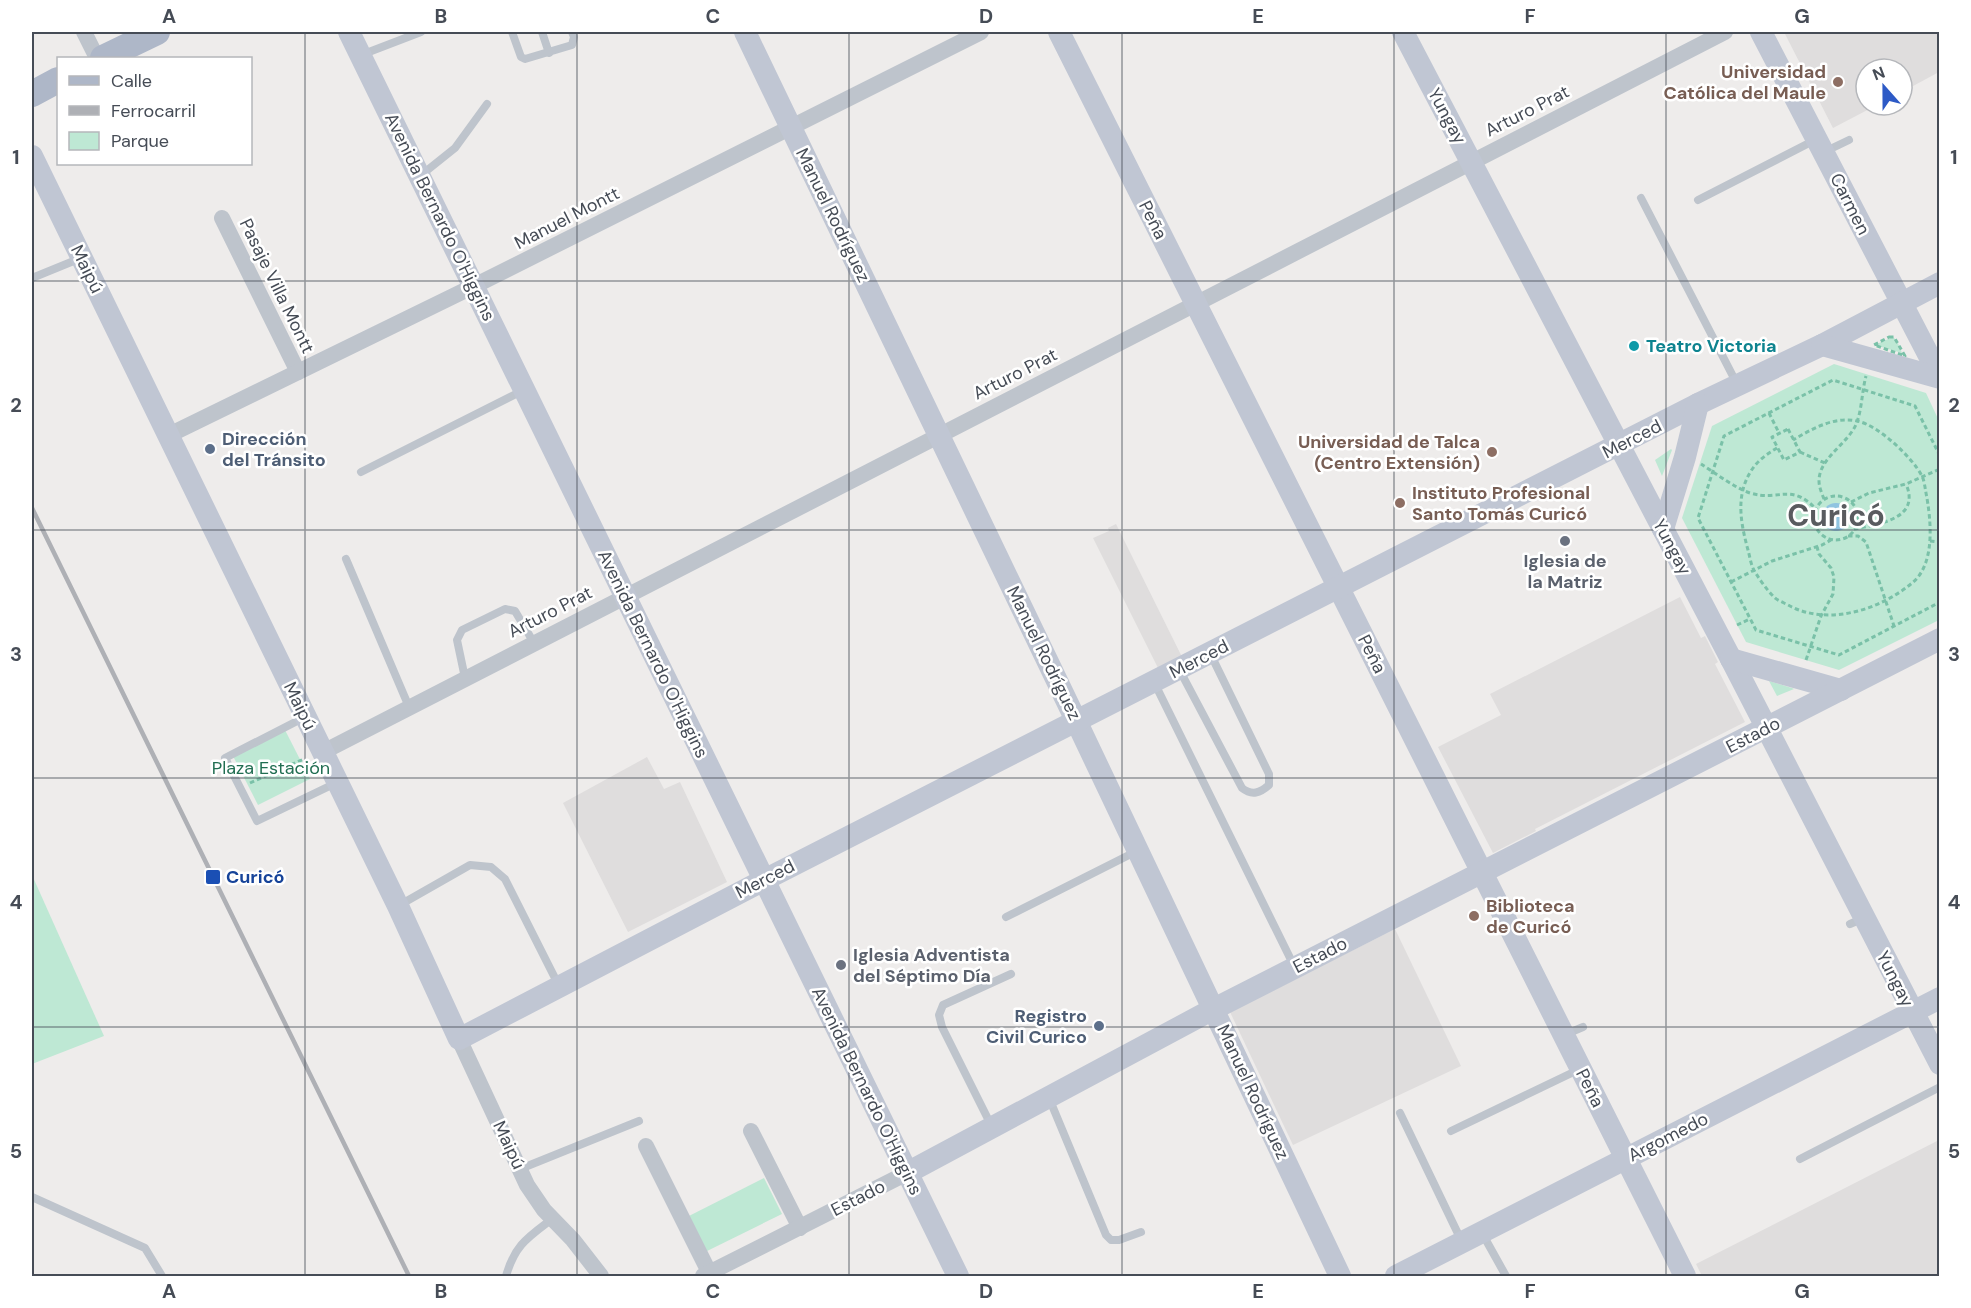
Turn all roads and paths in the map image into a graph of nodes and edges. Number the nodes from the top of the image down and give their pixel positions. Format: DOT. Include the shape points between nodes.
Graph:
graph roads {
  1 [pos="84,32"];
  2 [pos="157,32"];
  3 [pos="349,32"];
  4 [pos="421,32"];
  5 [pos="512,32"];
  6 [pos="543,32"];
  7 [pos="572,32"];
  8 [pos="745,32"];
  9 [pos="981,32"];
  10 [pos="1059,32"];
  11 [pos="1403,32"];
  12 [pos="1725,32"];
  13 [pos="1761,32"];
  14 [pos="549,53"];
  15 [pos="361,55"];
  16 [pos="96,57"];
  17 [pos="105,57"];
  18 [pos="57,82"];
  19 [pos="32,94"];
  20 [pos="487,104"];
  21 [pos="790,126"];
  22 [pos="1849,140"];
  23 [pos="1820,146"];
  24 [pos="32,156"];
  25 [pos="1471,162"];
  26 [pos="420,176"];
  27 [pos="1641,198"];
  28 [pos="1698,200"];
  29 [pos="222,218"];
  30 [pos="82,258"];
  31 [pos="32,278"];
  32 [pos="1940,283"];
  33 [pos="474,286"];
  34 [pos="1901,302"];
  35 [pos="1195,303"];
  36 [pos="1822,345"];
  37 [pos="298,372"];
  38 [pos="1866,374"];
  39 [pos="1940,377"];
  40 [pos="1737,386"];
  41 [pos="1863,389"];
  42 [pos="524,390"];
  43 [pos="1698,404"];
  44 [pos="1769,413"];
  45 [pos="1857,421"];
  46 [pos="1779,434"];
  47 [pos="169,435"];
  48 [pos="939,435"];
  49 [pos="1793,440"];
  50 [pos="1619,445"];
  51 [pos="1777,447"];
  52 [pos="1800,452"];
  53 [pos="1940,456"];
  54 [pos="1700,463"];
  55 [pos="1824,463"];
  56 [pos="1940,469"];
  57 [pos="361,472"];
  58 [pos="1713,472"];
  59 [pos="1923,477"];
  60 [pos="1906,484"];
  61 [pos="1743,489"];
  62 [pos="1824,500"];
  63 [pos="1851,502"];
  64 [pos="1816,509"];
  65 [pos="1854,529"];
  66 [pos="1663,530"];
  67 [pos="1848,536"];
  68 [pos="1833,539"];
  69 [pos="1930,541"];
  70 [pos="1940,542"];
  71 [pos="1817,547"];
  72 [pos="346,559"];
  73 [pos="1753,570"];
  74 [pos="1731,582"];
  75 [pos="1338,588"];
  76 [pos="625,596"];
  77 [pos="1884,600"];
  78 [pos="1940,602"];
  79 [pos="1821,616"];
  80 [pos="1750,619"];
  81 [pos="1737,626"];
  82 [pos="1894,626"];
  83 [pos="1940,639"];
  84 [pos="534,643"];
  85 [pos="1810,647"];
  86 [pos="1210,653"];
  87 [pos="1731,659"];
  88 [pos="1806,660"];
  89 [pos="1179,669"];
  90 [pos="465,678"];
  91 [pos="1154,681"];
  92 [pos="1841,690"];
  93 [pos="409,707"];
  94 [pos="306,717"];
  95 [pos="1076,721"];
  96 [pos="1766,729"];
  97 [pos="322,752"];
  98 [pos="337,782"];
  99 [pos="240,787"];
  100 [pos="1138,850"];
  101 [pos="1482,873"];
  102 [pos="764,879"];
  103 [pos="398,906"];
  104 [pos="1006,917"];
  105 [pos="1295,968"];
  106 [pos="1011,974"];
  107 [pos="559,987"];
  108 [pos="1940,998"];
  109 [pos="1214,1009"];
  110 [pos="1913,1012"];
  111 [pos="459,1039"];
  112 [pos="1940,1064"];
  113 [pos="1580,1069"];
  114 [pos="1940,1087"];
  115 [pos="1049,1098"];
  116 [pos="1400,1113"];
  117 [pos="639,1120"];
  118 [pos="992,1128"];
  119 [pos="751,1131"];
  120 [pos="1451,1131"];
  121 [pos="646,1146"];
  122 [pos="1625,1159"];
  123 [pos="1800,1159"];
  124 [pos="520,1169"];
  125 [pos="908,1173"];
  126 [pos="32,1197"];
  127 [pos="552,1219"];
  128 [pos="800,1228"];
  129 [pos="1141,1232"];
  130 [pos="1472,1237"];
  131 [pos="162,1276"];
  132 [pos="506,1276"];
  133 [pos="601,1276"];
  134 [pos="708,1276"];
  135 [pos="958,1276"];
  136 [pos="1340,1276"];
  137 [pos="1395,1276"];
  138 [pos="1506,1276"];
  139 [pos="1685,1276"];
  1 -- 16 [label="street"];
  2 -- 17 [label="main road"];
  3 -- 15 [label="street, Avenida Bernardo O'Higgins"];
  4 -- 15 [label="lane"];
  5 -- 14 [label="lane" via="521,57"];
  6 -- 14 [label="lane"];
  7 -- 14 [label="lane" via="572,45"];
  8 -- 21 [label="street, Manuel Rodríguez"];
  9 -- 21 [label="street, Manuel Montt"];
  10 -- 35 [label="street, Peña"];
  11 -- 25 [label="street, Yungay"];
  12 -- 25 [label="street, Arturo Prat"];
  13 -- 23 [label="street, Carmen"];
  15 -- 26 [label="street, Avenida Bernardo O'Higgins"];
  18 -- 19 [label="main road"];
  20 -- 26 [label="lane" via="455,148"];
  21 -- 33 [label="street, Manuel Montt"];
  21 -- 48 [label="street, Manuel Rodríguez"];
  22 -- 23 [label="lane"];
  23 -- 28 [label="lane"];
  23 -- 34 [label="street, Carmen"];
  24 -- 30 [label="street, Maipú"];
  25 -- 35 [label="street, Arturo Prat"];
  25 -- 50 [label="street, Yungay"];
  26 -- 33 [label="street, Avenida Bernardo O'Higgins"];
  27 -- 40 [label="lane"];
  29 -- 37 [label="street, Pasaje Villa Montt"];
  30 -- 31 [label="lane"];
  30 -- 47 [label="street, Maipú"];
  32 -- 34 [label="street, Merced"];
  33 -- 37 [label="street, Manuel Montt"];
  33 -- 42 [label="street, Avenida Bernardo O'Higgins"];
  34 -- 36 [label="street, Merced"];
  34 -- 39 [label="street, Carmen"];
  35 -- 48 [label="street, Arturo Prat"];
  35 -- 75 [label="street, Peña"];
  36 -- 39 [label="street"];
  36 -- 40 [label="street, Merced"];
  37 -- 47 [label="street, Manuel Montt"];
  38 -- 41 [label="path"];
  40 -- 43 [label="street, Merced"];
  41 -- 44 [label="path" via="1833,380"];
  41 -- 45 [label="path"];
  41 -- 53 [label="path" via="1915,406"];
  42 -- 57 [label="lane"];
  42 -- 76 [label="street, Avenida Bernardo O'Higgins"];
  43 -- 50 [label="street, Merced"];
  43 -- 66 [label="street"];
  44 -- 46 [label="path"];
  44 -- 58 [label="path" via="1724,436"];
  45 -- 49 [label="path" via="1835,421"];
  45 -- 55 [label="path" via="1851,434"];
  45 -- 59 [label="path" via="1906,454"];
  46 -- 49 [label="path" via="1788,429"];
  46 -- 51 [label="path" via="1772,437"];
  47 -- 94 [label="street, Maipú"];
  48 -- 76 [label="street, Arturo Prat"];
  48 -- 95 [label="street, Manuel Rodríguez"];
  49 -- 52 [label="path"];
  50 -- 66 [label="street, Yungay"];
  50 -- 75 [label="street, Merced"];
  51 -- 52 [label="path" via="1784,460"];
  51 -- 61 [label="path" via="1750,472"];
  52 -- 55 [label="path"];
  54 -- 58 [label="path"];
  55 -- 62 [label="path" via="1819,482"];
  56 -- 59 [label="path"];
  58 -- 61 [label="path"];
  58 -- 74 [label="path" via="1698,518"];
  59 -- 60 [label="path"];
  59 -- 69 [label="path"];
  60 -- 63 [label="path"];
  60 -- 65 [label="path" via="1910,501 1904,512 1893,519"];
  61 -- 64 [label="path" via="1764,495 1795,494"];
  61 -- 73 [label="path" via="1740,520"];
  62 -- 63 [label="path" via="1841,496"];
  62 -- 64 [label="path"];
  63 -- 65 [label="path" via="1858,518"];
  64 -- 68 [label="path" via="1817,529"];
  65 -- 67 [label="path"];
  66 -- 87 [label="street, Yungay"];
  67 -- 68 [label="path"];
  67 -- 77 [label="path" via="1858,536 1866,542"];
  68 -- 71 [label="path"];
  69 -- 70 [label="path"];
  69 -- 77 [label="path" via="1925,565 1914,582"];
  71 -- 73 [label="path"];
  71 -- 79 [label="path" via="1834,577 1833,594"];
  72 -- 93 [label="lane"];
  73 -- 74 [label="path"];
  73 -- 79 [label="path" via="1775,598 1797,610"];
  74 -- 80 [label="path"];
  75 -- 86 [label="street, Merced"];
  75 -- 101 [label="street, Peña"];
  76 -- 84 [label="street, Arturo Prat"];
  76 -- 102 [label="street, Avenida Bernardo O'Higgins"];
  77 -- 79 [label="path" via="1845,615"];
  77 -- 82 [label="path"];
  78 -- 82 [label="path"];
  79 -- 85 [label="path"];
  80 -- 81 [label="path"];
  80 -- 85 [label="path" via="1756,630"];
  82 -- 85 [label="path" via="1839,655"];
  83 -- 92 [label="street, Estado"];
  84 -- 90 [label="street, Arturo Prat"];
  84 -- 90 [label="lane" via="515,611 505,609 462,630 457,640"];
  85 -- 88 [label="path"];
  86 -- 89 [label="street, Merced"];
  86 -- 89 [label="lane" via="1269,774 1269,785 1263,790 1254,794 1242,788"];
  87 -- 92 [label="street"];
  87 -- 96 [label="street, Yungay"];
  89 -- 91 [label="street, Merced"];
  90 -- 93 [label="street, Arturo Prat"];
  91 -- 95 [label="street, Merced"];
  91 -- 105 [label="lane"];
  92 -- 96 [label="street, Estado"];
  93 -- 97 [label="street, Arturo Prat"];
  94 -- 97 [label="street, Maipú"];
  94 -- 99 [label="lane" via="225,758"];
  95 -- 100 [label="street, Manuel Rodríguez"];
  95 -- 102 [label="street, Merced"];
  96 -- 101 [label="street, Estado"];
  96 -- 110 [label="street, Yungay" via="1857,921"];
  97 -- 98 [label="street, Maipú"];
  97 -- 99 [label="path"];
  98 -- 99 [label="lane" via="257,821"];
  98 -- 103 [label="street, Maipú"];
  100 -- 104 [label="lane"];
  100 -- 109 [label="street, Manuel Rodríguez"];
  101 -- 105 [label="street, Estado"];
  101 -- 113 [label="street, Peña" via="1573,1031"];
  102 -- 107 [label="street, Merced"];
  102 -- 125 [label="street, Avenida Bernardo O'Higgins"];
  103 -- 107 [label="lane" via="470,865 491,867 505,879"];
  103 -- 111 [label="street, Maipú"];
  105 -- 109 [label="street, Estado"];
  106 -- 118 [label="lane" via="943,1005 939,1015"];
  107 -- 111 [label="street, Merced"];
  108 -- 110 [label="street, Argomedo"];
  109 -- 115 [label="street, Estado"];
  109 -- 136 [label="street, Manuel Rodríguez"];
  110 -- 112 [label="street, Yungay"];
  110 -- 122 [label="street, Argomedo"];
  111 -- 124 [label="street, Maipú"];
  113 -- 120 [label="lane"];
  113 -- 122 [label="street, Peña"];
  114 -- 123 [label="lane"];
  115 -- 118 [label="street, Estado"];
  115 -- 129 [label="lane" via="1106,1235 1119,1240"];
  116 -- 130 [label="lane"];
  117 -- 124 [label="lane"];
  118 -- 125 [label="street, Estado"];
  119 -- 128 [label="street"];
  121 -- 134 [label="street"];
  122 -- 130 [label="street, Argomedo"];
  122 -- 139 [label="street, Peña"];
  124 -- 127 [label="street, Maipú" via="536,1200"];
  125 -- 128 [label="street, Estado"];
  125 -- 135 [label="street, Avenida Bernardo O'Higgins"];
  126 -- 131 [label="lane" via="145,1248"];
  127 -- 132 [label="lane" via="518,1247"];
  127 -- 133 [label="street, Maipú"];
  128 -- 134 [label="street, Estado"];
  130 -- 137 [label="street, Argomedo"];
  130 -- 138 [label="lane"];
}
